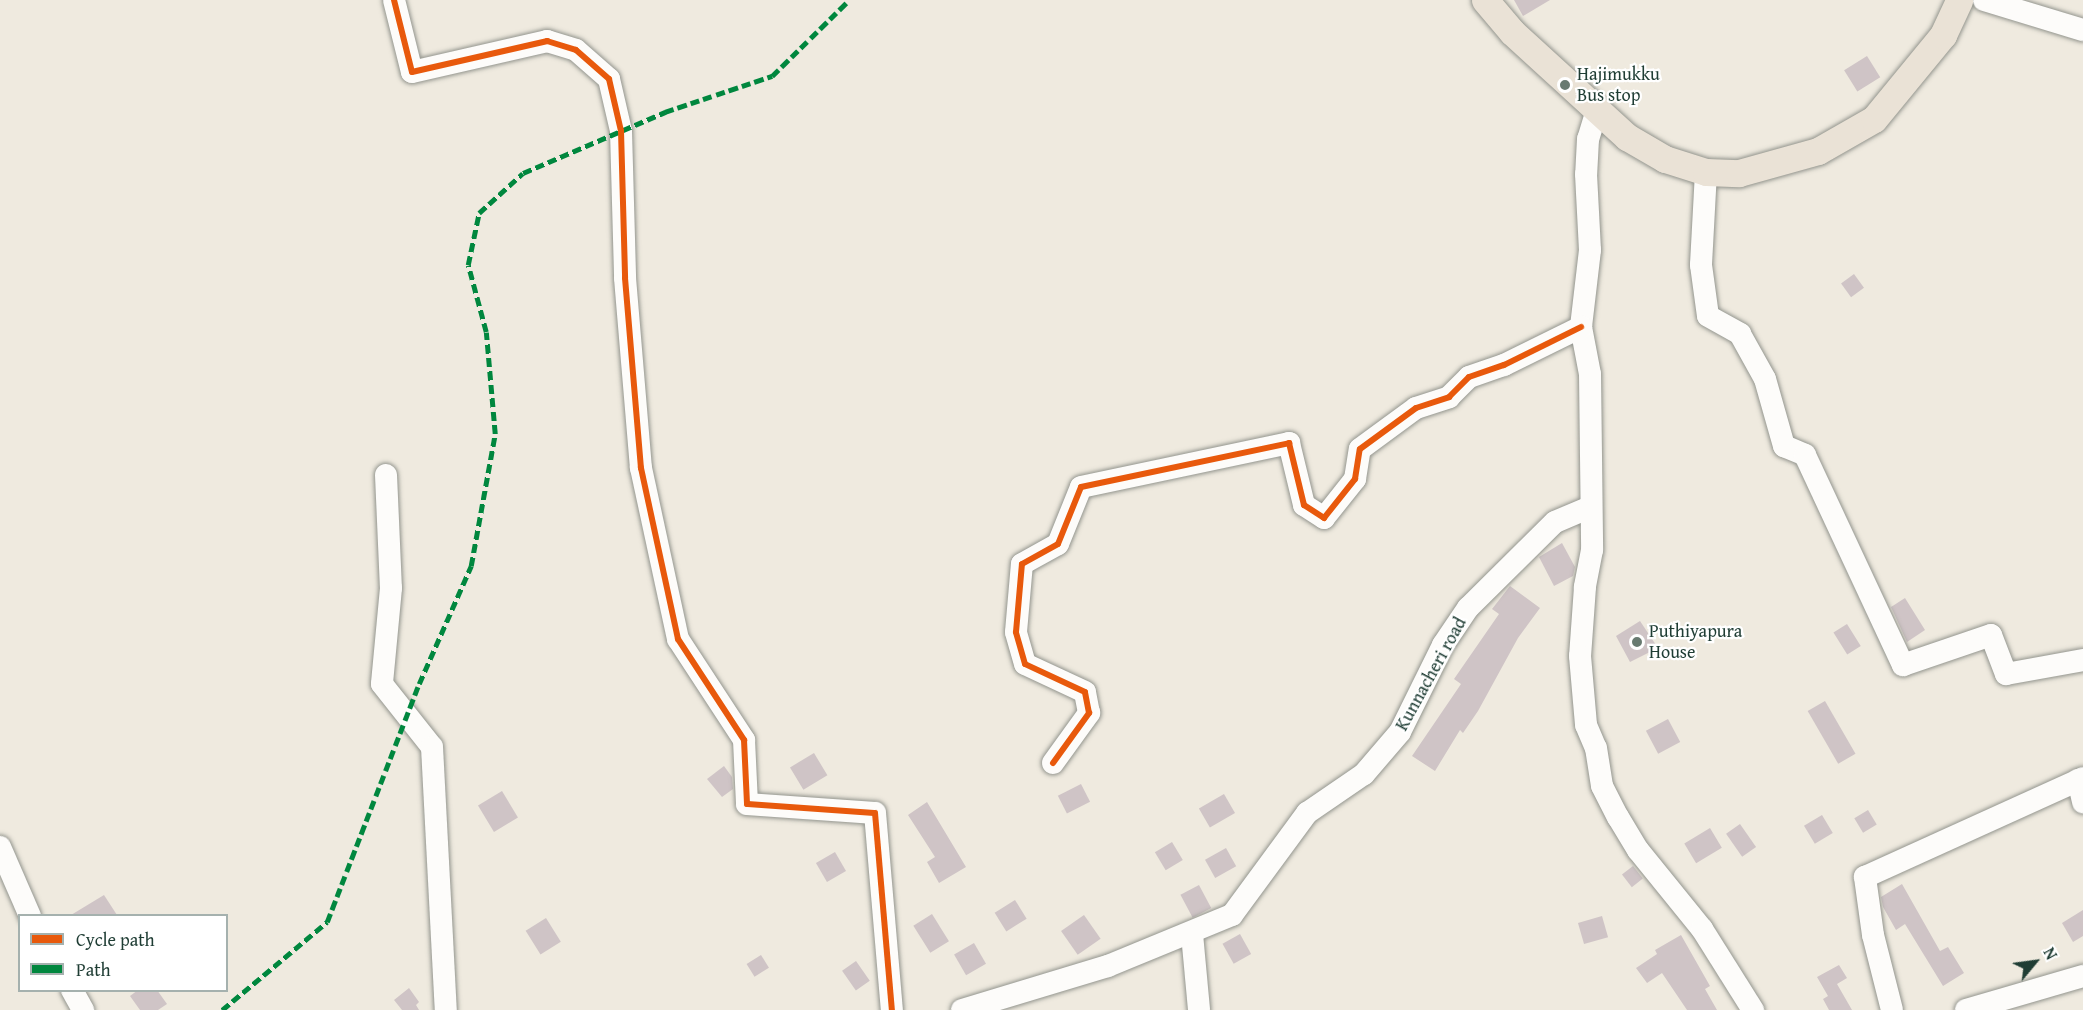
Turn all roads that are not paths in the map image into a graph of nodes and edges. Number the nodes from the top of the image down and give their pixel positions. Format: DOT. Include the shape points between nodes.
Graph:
graph roads {
  1 [pos="394,0"];
  2 [pos="1485,0"];
  3 [pos="1959,0"];
  4 [pos="1984,0"];
  5 [pos="2083,30"];
  6 [pos="1597,110"];
  7 [pos="1706,172"];
  8 [pos="1581,327"];
  9 [pos="386,475"];
  10 [pos="1590,507"];
  11 [pos="2083,660"];
  12 [pos="1053,763"];
  13 [pos="2081,779"];
  14 [pos="2083,802"];
  15 [pos="0,847"];
  16 [pos="30,914"];
  17 [pos="1192,934"];
  18 [pos="2083,976"];
  19 [pos="73,992"];
  20 [pos="83,1010"];
  21 [pos="446,1010"];
  22 [pos="892,1010"];
  23 [pos="962,1010"];
  24 [pos="1198,1010"];
  25 [pos="1753,1010"];
  26 [pos="1892,1010"];
  27 [pos="1966,1010"];
  1 -- 22 [label="street" via="412,72 547,41 576,51 609,80 621,131 625,278 640,468 678,639 744,740 747,804 875,813"];
  2 -- 6 [label="main road" via="1512,32"];
  3 -- 7 [label="main road" via="1944,34 1875,119 1818,151 1767,168 1739,173"];
  4 -- 5 [label="street"];
  6 -- 7 [label="main road" via="1627,137 1665,159"];
  6 -- 8 [label="street" via="1588,139 1590,250"];
  7 -- 11 [label="street" via="1701,265 1708,316 1740,334 1765,379 1784,446 1805,455 1903,665 1991,635 2006,674"];
  8 -- 10 [label="street" via="1590,374"];
  8 -- 12 [label="street" via="1504,365 1469,376 1449,398 1416,408 1360,449 1354,478 1324,518 1304,505 1289,443 1081,488 1058,544 1022,564 1016,632 1025,664 1085,692 1089,713"];
  9 -- 21 [label="street" via="391,588 382,684 432,747"];
  10 -- 17 [label="street, Kunnacheri road" via="1555,522 1468,608 1443,645 1400,732 1374,764 1307,813 1232,915"];
  10 -- 25 [label="street" via="1592,550 1580,656 1586,725 1596,748 1602,786 1638,850 1702,929"];
  13 -- 14 [label="street"];
  13 -- 26 [label="street" via="1865,877 1873,934"];
  15 -- 16 [label="street"];
  17 -- 23 [label="street, Kunnacheri road" via="1108,966"];
  17 -- 24 [label="street"];
  18 -- 27 [label="street"];
  19 -- 20 [label="street"];
}
